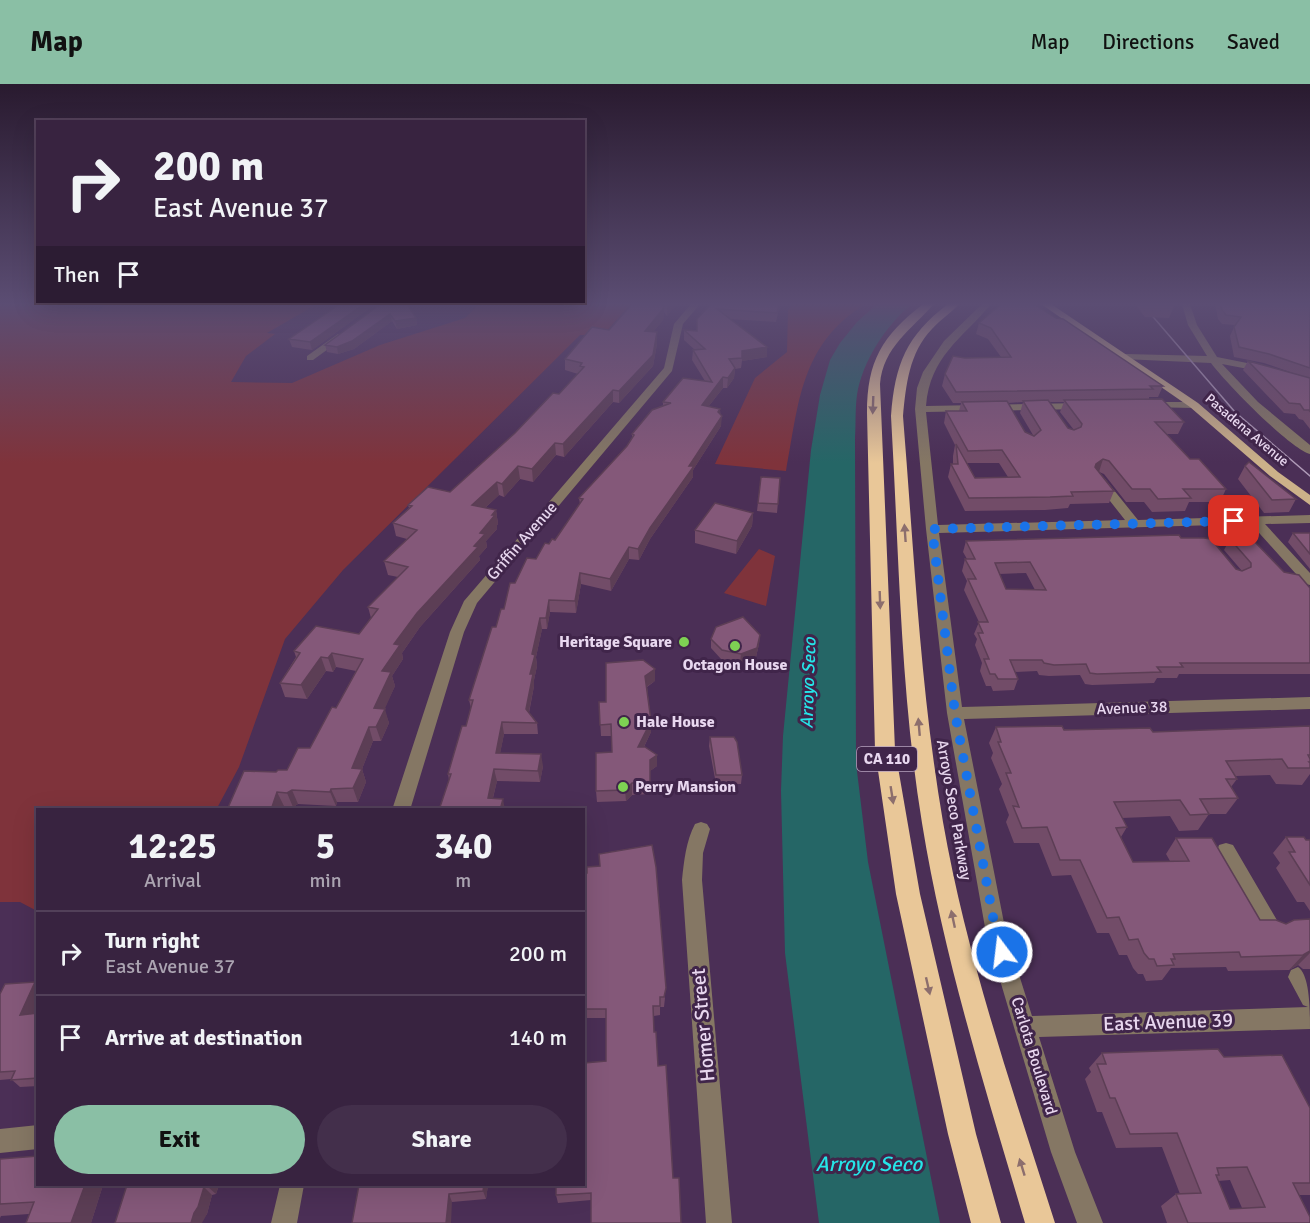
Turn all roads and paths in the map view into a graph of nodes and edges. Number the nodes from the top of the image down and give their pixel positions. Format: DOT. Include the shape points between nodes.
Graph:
graph roads {
  1 [pos="672,357"];
  2 [pos="883,357"];
  3 [pos="906,357"];
  4 [pos="936,357"];
  5 [pos="1126,357"];
  6 [pos="1133,357"];
  7 [pos="1214,359"];
  8 [pos="1279,373"];
  9 [pos="1138,405"];
  10 [pos="1194,405"];
  11 [pos="1093,406"];
  12 [pos="1048,407"];
  13 [pos="1009,408"];
  14 [pos="920,409"];
  15 [pos="1016,420"];
  16 [pos="1059,422"];
  17 [pos="1310,451"];
  18 [pos="1098,478"];
  19 [pos="1310,501"];
  20 [pos="1310,519"];
  21 [pos="1255,521"];
  22 [pos="1191,522"];
  23 [pos="1135,524"];
  24 [pos="932,529"];
  25 [pos="1205,539"];
  26 [pos="1310,581"];
  27 [pos="1310,703"];
  28 [pos="955,713"];
  29 [pos="402,808"];
  30 [pos="701,829"];
  31 [pos="1226,851"];
  32 [pos="1271,928"];
  33 [pos="1298,977"];
  34 [pos="1310,998"];
  35 [pos="1310,1018"];
  36 [pos="1025,1027"];
  37 [pos="36,1137"];
  38 [pos="0,1141"];
  39 [pos="292,1186"];
  40 [pos="284,1223"];
  41 [pos="719,1223"];
  42 [pos="986,1223"];
  43 [pos="1040,1223"];
  44 [pos="1090,1223"];
  1 -- 29 [label="street, Griffin Avenue" via="669,369 471,601"];
  2 -- 42 [label="highway, CA 110, one-way" via="874,378 873,413 885,750 908,894"];
  43 -- 3 [label="highway, Arroyo Seco Parkway / CA 110, one-way" via="958,945 933,824 919,731 897,416 899,382"];
  4 -- 14 [label="street, Carlota Boulevard" via="922,388"];
  5 -- 10 [label="main road, Pasadena Avenue"];
  6 -- 7 [label="street"];
  7 -- 8 [label="street"];
  7 -- 17 [label="street" via="1243,393"];
  9 -- 10 [label="street"];
  10 -- 19 [label="main road, Pasadena Avenue"];
  11 -- 12 [label="street"];
  12 -- 13 [label="street"];
  12 -- 16 [label="street"];
  13 -- 14 [label="street"];
  13 -- 15 [label="street"];
  14 -- 24 [label="street, Carlota Boulevard"];
  18 -- 23 [label="street"];
  20 -- 21 [label="street"];
  21 -- 22 [label="street"];
  21 -- 26 [label="street"];
  22 -- 23 [label="street"];
  22 -- 25 [label="street"];
  23 -- 24 [label="street"];
  24 -- 28 [label="street, Carlota Boulevard"];
  27 -- 28 [label="street, Avenue 38"];
  28 -- 36 [label="street, Carlota Boulevard" via="996,933"];
  30 -- 41 [label="street, Homer Street" via="692,880"];
  31 -- 32 [label="street"];
  33 -- 34 [label="street"];
  35 -- 36 [label="street, East Avenue 39"];
  36 -- 44 [label="street, Carlota Boulevard" via="1063,1152"];
  37 -- 38 [label="street"];
  39 -- 40 [label="street"];
}
